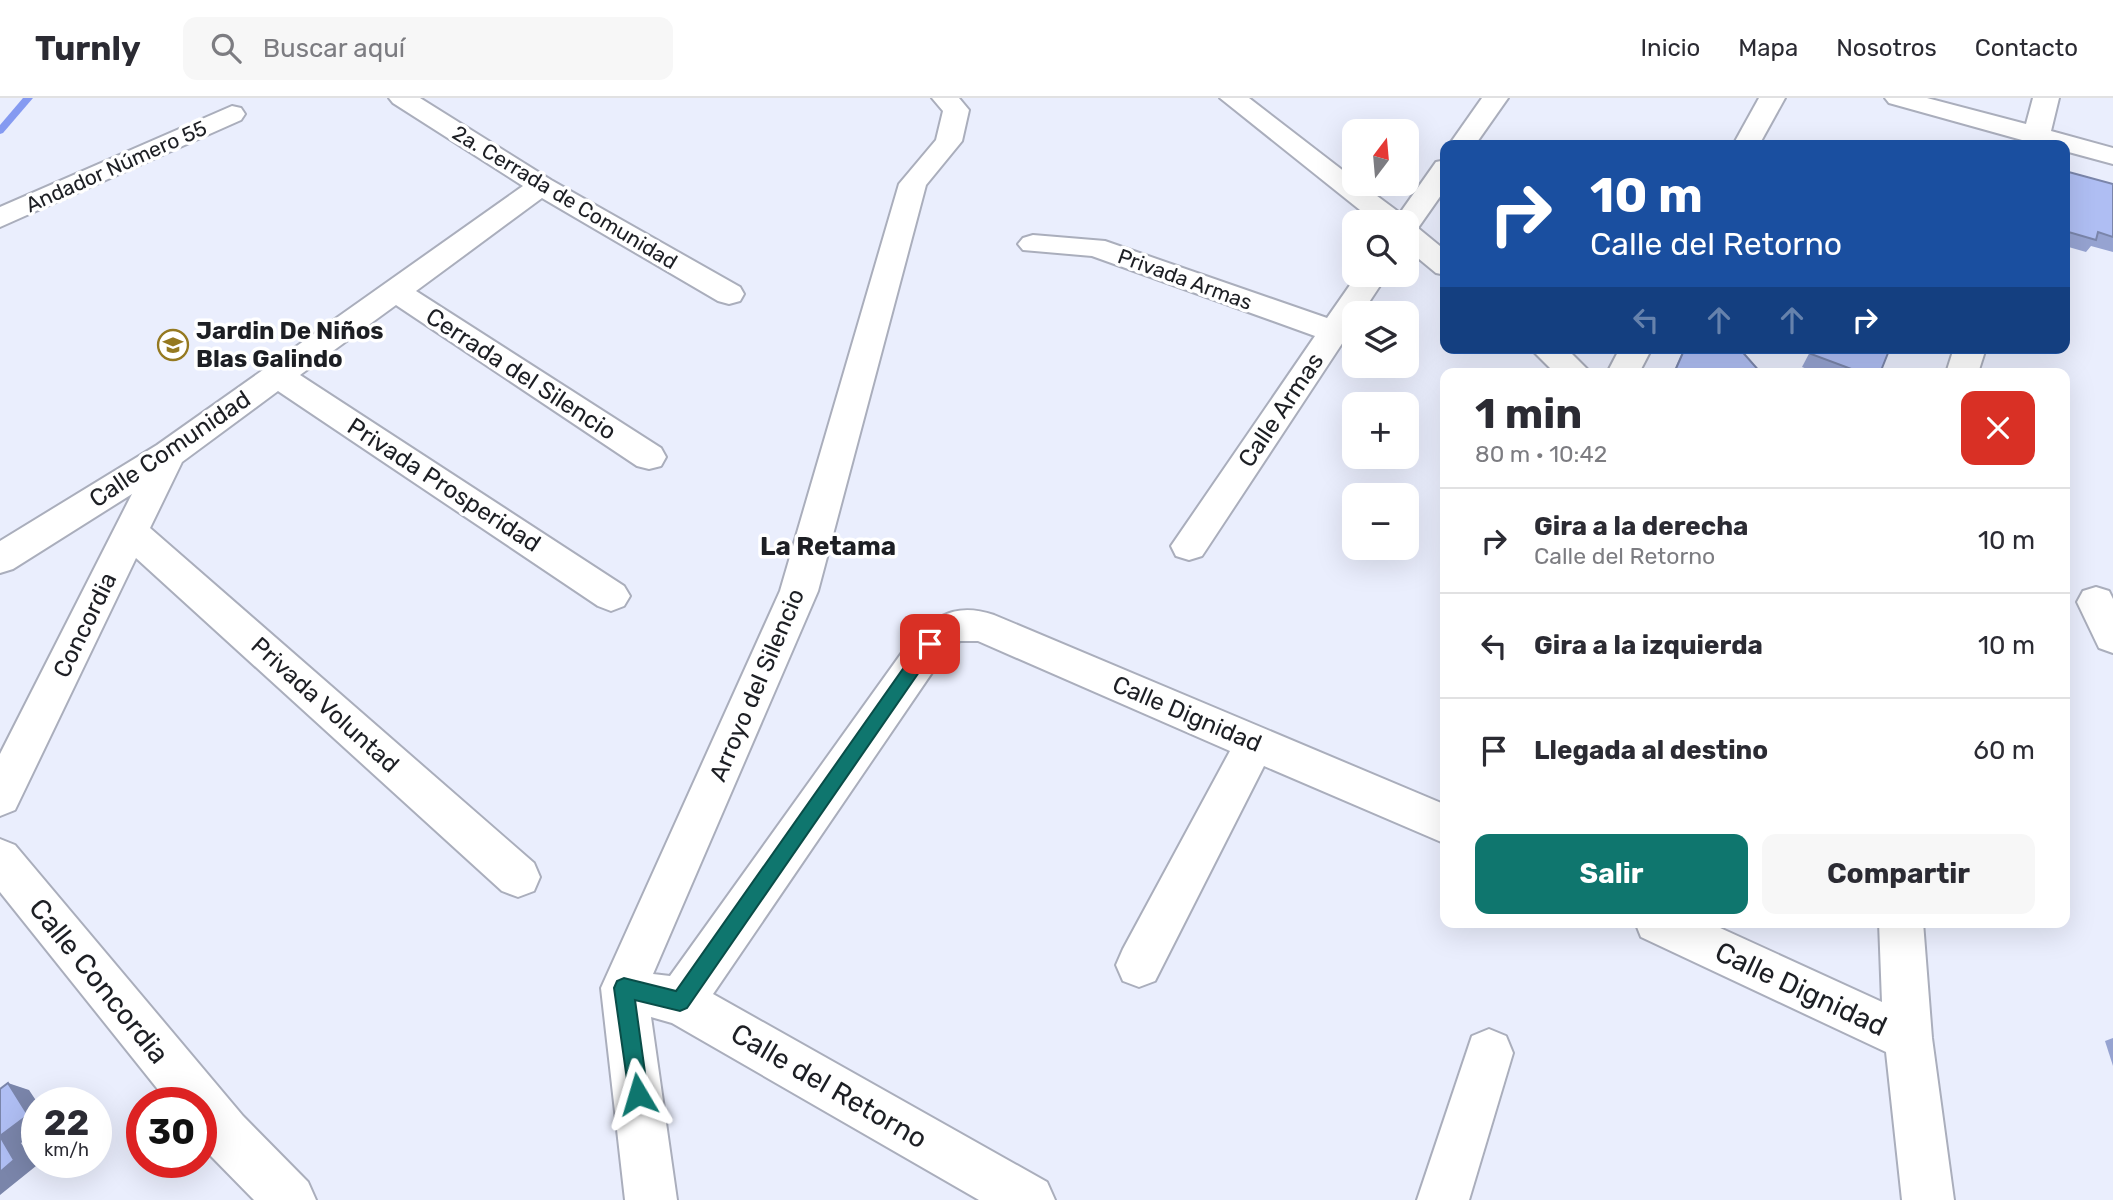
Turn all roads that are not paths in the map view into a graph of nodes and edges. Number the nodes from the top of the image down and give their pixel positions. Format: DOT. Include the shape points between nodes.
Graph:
graph roads {
  1 [pos="402,98"];
  2 [pos="945,98"];
  3 [pos="1233,98"];
  4 [pos="1495,98"];
  5 [pos="1772,98"];
  6 [pos="1898,98"];
  7 [pos="2046,98"];
  8 [pos="232,114"];
  9 [pos="1466,140"];
  10 [pos="1749,140"];
  11 [pos="2035,140"];
  12 [pos="2070,147"];
  13 [pos="2113,156"];
  14 [pos="1440,176"];
  15 [pos="541,186"];
  16 [pos="1378,210"];
  17 [pos="1416,210"];
  18 [pos="0,218"];
  19 [pos="1033,244"];
  20 [pos="1419,244"];
  21 [pos="1440,260"];
  22 [pos="1364,287"];
  23 [pos="394,290"];
  24 [pos="729,294"];
  25 [pos="1334,332"];
  26 [pos="1552,354"];
  27 [pos="1569,368"];
  28 [pos="277,375"];
  29 [pos="169,454"];
  30 [pos="649,457"];
  31 [pos="131,532"];
  32 [pos="1189,546"];
  33 [pos="0,559"];
  34 [pos="611,596"];
  35 [pos="2105,605"];
  36 [pos="2113,637"];
  37 [pos="1255,743"];
  38 [pos="0,797"];
  39 [pos="1440,822"];
  40 [pos="0,859"];
  41 [pos="518,877"];
  42 [pos="1670,928"];
  43 [pos="1901,928"];
  44 [pos="1139,965"];
  45 [pos="624,988"];
  46 [pos="680,1001"];
  47 [pos="1908,1038"];
  48 [pos="1489,1053"];
  49 [pos="186,1087"];
  50 [pos="217,1124"];
  51 [pos="290,1200"];
  52 [pos="651,1200"];
  53 [pos="1028,1200"];
  54 [pos="1443,1200"];
  55 [pos="1928,1200"];
  1 -- 15 [label="street, 2a. Cerrada de Comunidad"];
  2 -- 45 [label="street, Arroyo del Silencio" via="956,110 948,141 913,184 799,592"];
  3 -- 16 [label="street"];
  4 -- 9 [label="street"];
  5 -- 10 [label="street"];
  6 -- 11 [label="street"];
  7 -- 11 [label="street"];
  8 -- 18 [label="street, Andador Número 55"];
  12 -- 13 [label="street"];
  14 -- 17 [label="street"];
  15 -- 23 [label="street, Calle Comunidad"];
  15 -- 24 [label="street, 2a. Cerrada de Comunidad"];
  19 -- 25 [label="street, Privada Armas" via="1095,247"];
  20 -- 21 [label="street"];
  22 -- 25 [label="street, Calle Armas"];
  23 -- 28 [label="street, Calle Comunidad"];
  23 -- 30 [label="street, Cerrada del Silencio"];
  25 -- 32 [label="street, Calle Armas"];
  26 -- 27 [label="street"];
  28 -- 29 [label="street, Calle Comunidad"];
  28 -- 34 [label="street, Privada Prosperidad"];
  29 -- 31 [label="street, Concordia"];
  29 -- 33 [label="street, Calle Comunidad"];
  31 -- 38 [label="street, Concordia"];
  31 -- 41 [label="street, Privada Voluntad"];
  35 -- 36 [label="street"];
  37 -- 39 [label="street, Calle Dignidad"];
  37 -- 44 [label="street"];
  37 -- 46 [label="street, Calle Dignidad" via="981,626 952,626 930,644"];
  40 -- 49 [label="street, Calle Concordia"];
  42 -- 47 [label="street, Calle Dignidad"];
  43 -- 47 [label="street"];
  45 -- 46 [label="street, Calle del Retorno"];
  45 -- 52 [label="street"];
  46 -- 53 [label="street, Calle del Retorno"];
  47 -- 55 [label="street"];
  48 -- 54 [label="street"];
  50 -- 51 [label="street, Calle Concordia"];
}
